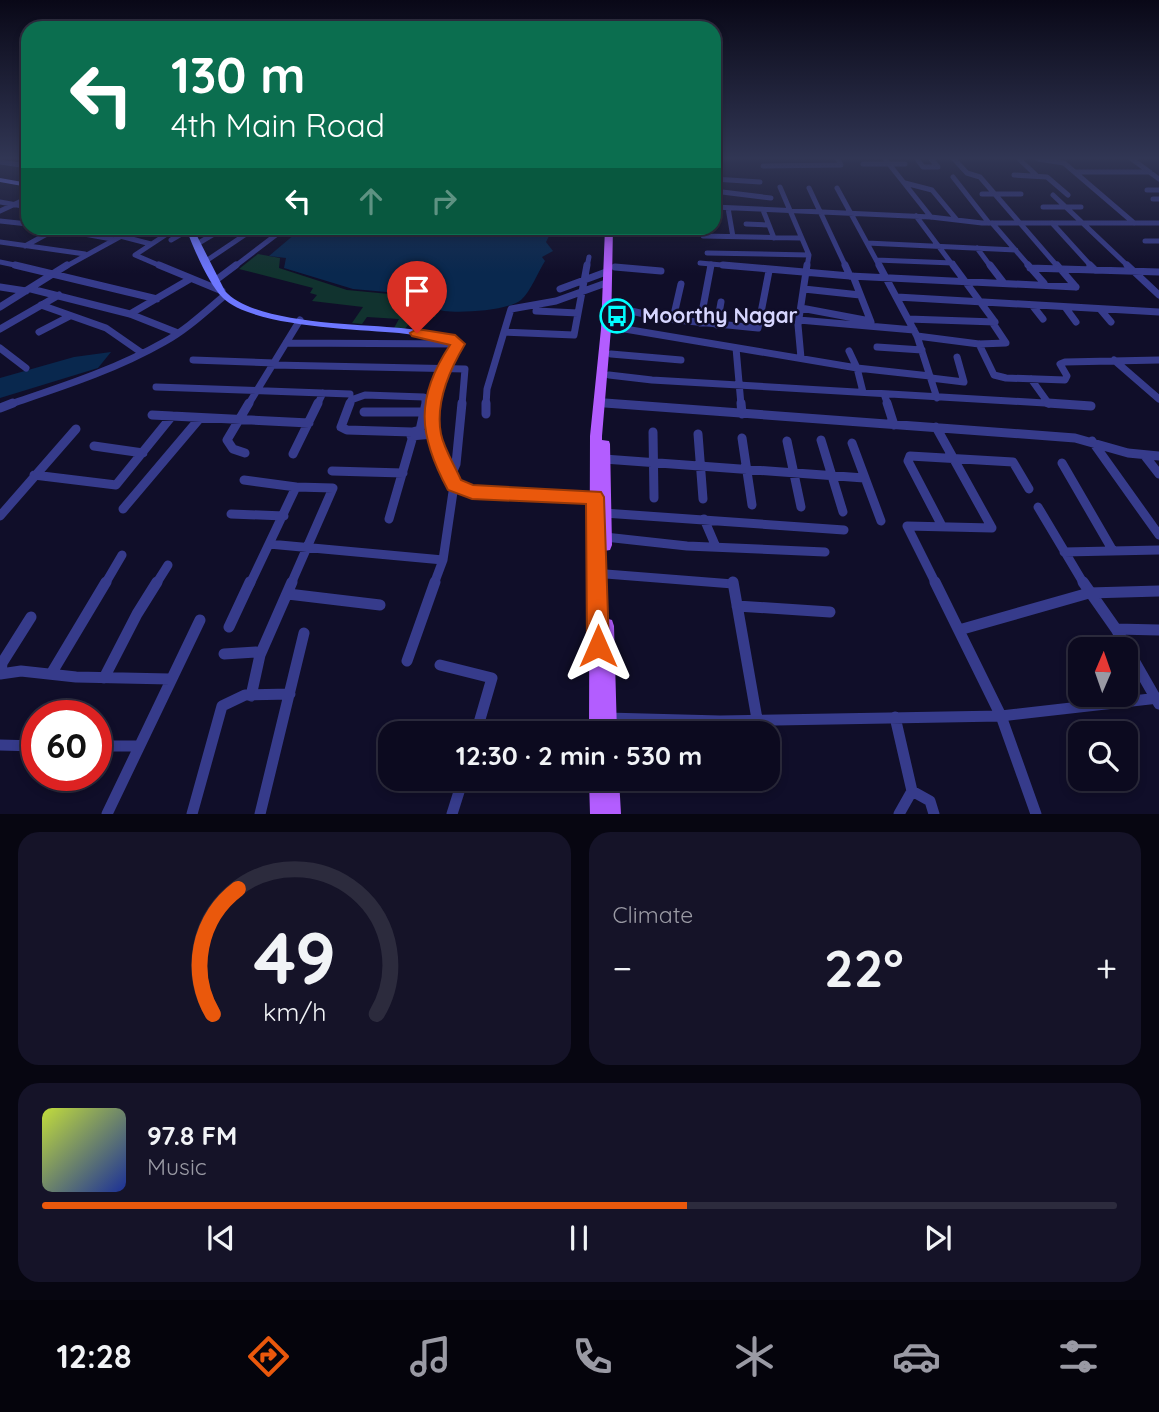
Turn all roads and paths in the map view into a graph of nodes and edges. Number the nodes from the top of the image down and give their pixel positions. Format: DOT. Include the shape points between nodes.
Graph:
graph roads {
  1 [pos="763,197"];
  2 [pos="784,197"];
  3 [pos="812,197"];
  4 [pos="842,197"];
  5 [pos="916,197"];
  6 [pos="938,197"];
  7 [pos="970,197"];
  8 [pos="998,197"];
  9 [pos="1055,197"];
  10 [pos="1103,197"];
  11 [pos="771,198"];
  12 [pos="21,201"];
  13 [pos="0,202"];
  14 [pos="13,205"];
  15 [pos="21,206"];
  16 [pos="994,206"];
  17 [pos="1006,206"];
  18 [pos="1043,207"];
  19 [pos="1067,207"];
  20 [pos="1081,207"];
  21 [pos="721,208"];
  22 [pos="728,208"];
  23 [pos="763,210"];
  24 [pos="0,211"];
  25 [pos="790,212"];
  26 [pos="820,213"];
  27 [pos="851,214"];
  28 [pos="916,216"];
  29 [pos="931,216"];
  30 [pos="957,220"];
  31 [pos="0,221"];
  32 [pos="21,223"];
  33 [pos="991,223"];
  34 [pos="1020,223"];
  35 [pos="1052,223"];
  36 [pos="1084,223"];
  37 [pos="1134,223"];
  38 [pos="746,224"];
  39 [pos="1157,224"];
  40 [pos="769,225"];
  41 [pos="42,235"];
  42 [pos="94,235"];
  43 [pos="122,235"];
  44 [pos="165,235"];
  45 [pos="180,235"];
  46 [pos="193,235"];
  47 [pos="212,235"];
  48 [pos="245,235"];
  49 [pos="276,235"];
  50 [pos="609,235"];
  51 [pos="614,235"];
  52 [pos="703,235"];
  53 [pos="733,237"];
  54 [pos="116,238"];
  55 [pos="774,238"];
  56 [pos="800,238"];
  57 [pos="171,240"];
  58 [pos="1145,241"];
  59 [pos="1159,241"];
  60 [pos="0,242"];
  61 [pos="867,243"];
  62 [pos="151,244"];
  63 [pos="197,244"];
  64 [pos="25,246"];
  65 [pos="939,246"];
  66 [pos="977,248"];
  67 [pos="1016,250"];
  68 [pos="707,253"];
  69 [pos="85,254"];
  70 [pos="809,255"];
  71 [pos="589,257"];
  72 [pos="876,260"];
  73 [pos="206,261"];
  74 [pos="0,262"];
  75 [pos="700,263"];
  76 [pos="953,263"];
  77 [pos="711,264"];
  78 [pos="1030,268"];
  79 [pos="1061,269"];
  80 [pos="1096,270"];
  81 [pos="661,271"];
  82 [pos="769,271"];
  83 [pos="1134,271"];
  84 [pos="1159,272"];
  85 [pos="56,273"];
  86 [pos="807,273"];
  87 [pos="609,274"];
  88 [pos="851,276"];
  89 [pos="886,277"];
  90 [pos="190,279"];
  91 [pos="216,280"];
  92 [pos="585,280"];
  93 [pos="967,280"];
  94 [pos="1003,282"];
  95 [pos="1044,283"];
  96 [pos="681,284"];
  97 [pos="0,287"];
  98 [pos="560,289"];
  99 [pos="804,289"];
  100 [pos="29,290"];
  101 [pos="582,292"];
  102 [pos="1158,293"];
  103 [pos="223,294"];
  104 [pos="59,295"];
  105 [pos="860,295"];
  106 [pos="897,297"];
  107 [pos="157,299"];
  108 [pos="720,302"];
  109 [pos="983,302"];
  110 [pos="41,305"];
  111 [pos="1032,305"];
  112 [pos="0,307"];
  113 [pos="613,307"];
  114 [pos="1065,307"];
  115 [pos="801,308"];
  116 [pos="1100,309"];
  117 [pos="536,311"];
  118 [pos="1139,311"];
  119 [pos="1159,312"];
  120 [pos="578,313"];
  121 [pos="130,314"];
  122 [pos="71,316"];
  123 [pos="673,319"];
  124 [pos="908,319"];
  125 [pos="1043,319"];
  126 [pos="300,320"];
  127 [pos="799,320"];
  128 [pos="1148,321"];
  129 [pos="992,322"];
  130 [pos="1076,322"];
  131 [pos="1111,322"];
  132 [pos="700,323"];
  133 [pos="872,324"];
  134 [pos="716,326"];
  135 [pos="613,327"];
  136 [pos="0,329"];
  137 [pos="38,332"];
  138 [pos="178,332"];
  139 [pos="505,332"];
  140 [pos="915,333"];
  141 [pos="286,344"];
  142 [pos="458,344"];
  143 [pos="979,344"];
  144 [pos="877,347"];
  145 [pos="736,348"];
  146 [pos="922,350"];
  147 [pos="849,351"];
  148 [pos="3,352"];
  149 [pos="142,353"];
  150 [pos="611,354"];
  151 [pos="957,356"];
  152 [pos="801,358"];
  153 [pos="193,360"];
  154 [pos="681,360"];
  155 [pos="1114,360"];
  156 [pos="1159,360"];
  157 [pos="274,364"];
  158 [pos="26,368"];
  159 [pos="443,368"];
  160 [pos="857,368"];
  161 [pos="609,375"];
  162 [pos="931,377"];
  163 [pos="1031,379"];
  164 [pos="740,385"];
  165 [pos="156,387"];
  166 [pos="257,392"];
  167 [pos="863,392"];
  168 [pos="323,393"];
  169 [pos="350,394"];
  170 [pos="884,394"];
  171 [pos="937,398"];
  172 [pos="1159,399"];
  173 [pos="603,403"];
  174 [pos="1049,404"];
  175 [pos="1091,407"];
  176 [pos="0,408"];
  177 [pos="364,412"];
  178 [pos="429,412"];
  179 [pos="486,414"];
  180 [pos="742,414"];
  181 [pos="152,415"];
  182 [pos="172,416"];
  183 [pos="200,418"];
  184 [pos="240,421"];
  185 [pos="309,423"];
  186 [pos="894,425"];
  187 [pos="936,427"];
  188 [pos="76,429"];
  189 [pos="653,432"];
  190 [pos="433,434"];
  191 [pos="698,434"];
  192 [pos="359,436"];
  193 [pos="413,436"];
  194 [pos="742,438"];
  195 [pos="821,440"];
  196 [pos="787,441"];
  197 [pos="1092,441"];
  198 [pos="852,443"];
  199 [pos="94,446"];
  200 [pos="143,453"];
  201 [pos="245,453"];
  202 [pos="293,454"];
  203 [pos="1145,456"];
  204 [pos="1159,456"];
  205 [pos="604,459"];
  206 [pos="954,459"];
  207 [pos="653,463"];
  208 [pos="1062,463"];
  209 [pos="700,466"];
  210 [pos="747,470"];
  211 [pos="332,471"];
  212 [pos="402,473"];
  213 [pos="794,473"];
  214 [pos="1159,474"];
  215 [pos="34,475"];
  216 [pos="831,475"];
  217 [pos="864,478"];
  218 [pos="244,480"];
  219 [pos="452,481"];
  220 [pos="296,487"];
  221 [pos="1029,489"];
  222 [pos="600,498"];
  223 [pos="654,498"];
  224 [pos="703,499"];
  225 [pos="0,500"];
  226 [pos="14,500"];
  227 [pos="752,505"];
  228 [pos="801,507"];
  229 [pos="1038,507"];
  230 [pos="123,509"];
  231 [pos="843,512"];
  232 [pos="604,513"];
  233 [pos="231,514"];
  234 [pos="0,516"];
  235 [pos="284,516"];
  236 [pos="389,519"];
  237 [pos="704,519"];
  238 [pos="881,521"];
  239 [pos="942,526"];
  240 [pos="844,530"];
  241 [pos="1159,534"];
  242 [pos="605,537"];
  243 [pos="269,544"];
  244 [pos="307,547"];
  245 [pos="716,547"];
  246 [pos="1159,550"];
  247 [pos="1113,551"];
  248 [pos="825,552"];
  249 [pos="1064,552"];
  250 [pos="122,555"];
  251 [pos="443,560"];
  252 [pos="168,565"];
  253 [pos="606,574"];
  254 [pos="1159,591"];
  255 [pos="1088,593"];
  256 [pos="288,594"];
  257 [pos="380,605"];
  258 [pos="737,606"];
  259 [pos="830,612"];
  260 [pos="32,617"];
  261 [pos="200,620"];
  262 [pos="229,626"];
  263 [pos="1116,629"];
  264 [pos="959,630"];
  265 [pos="1159,630"];
  266 [pos="304,633"];
  267 [pos="224,654"];
  268 [pos="260,655"];
  269 [pos="407,661"];
  270 [pos="440,665"];
  271 [pos="0,674"];
  272 [pos="51,674"];
  273 [pos="104,678"];
  274 [pos="170,679"];
  275 [pos="290,694"];
  276 [pos="251,696"];
  277 [pos="1158,700"];
  278 [pos="1001,716"];
  279 [pos="895,717"];
  280 [pos="757,719"];
  281 [pos="479,721"];
  282 [pos="603,721"];
  283 [pos="603,721"];
  284 [pos="713,721"];
  285 [pos="0,746"];
  286 [pos="21,746"];
  287 [pos="112,746"];
  288 [pos="139,746"];
  289 [pos="459,791"];
  290 [pos="599,791"];
  291 [pos="610,791"];
  292 [pos="912,791"];
  293 [pos="107,814"];
  294 [pos="192,814"];
  295 [pos="260,814"];
  296 [pos="452,814"];
  297 [pos="600,814"];
  298 [pos="611,814"];
  299 [pos="899,814"];
  300 [pos="934,814"];
  301 [pos="1036,814"];
  1 -- 11 [label="street"];
  2 -- 25 [label="street"];
  3 -- 26 [label="street"];
  4 -- 27 [label="street"];
  5 -- 29 [label="street"];
  6 -- 30 [label="street"];
  7 -- 33 [label="street"];
  8 -- 17 [label="street"];
  9 -- 19 [label="street"];
  10 -- 37 [label="street"];
  12 -- 14 [label="street"];
  13 -- 14 [label="street"];
  14 -- 15 [label="street"];
  14 -- 24 [label="street"];
  16 -- 17 [label="street"];
  17 -- 34 [label="street"];
  18 -- 19 [label="street"];
  19 -- 20 [label="street"];
  19 -- 36 [label="street"];
  21 -- 22 [label="street"];
  22 -- 23 [label="street"];
  22 -- 53 [label="street"];
  23 -- 25 [label="street"];
  23 -- 40 [label="street"];
  25 -- 26 [label="street"];
  25 -- 56 [label="street"];
  26 -- 27 [label="street"];
  26 -- 88 [label="street"];
  27 -- 28 [label="street"];
  27 -- 61 [label="street"];
  28 -- 29 [label="street"];
  28 -- 65 [label="street"];
  29 -- 30 [label="street"];
  30 -- 33 [label="street"];
  31 -- 32 [label="street"];
  33 -- 34 [label="street"];
  33 -- 67 [label="street"];
  34 -- 35 [label="street"];
  34 -- 79 [label="street"];
  35 -- 36 [label="street"];
  35 -- 80 [label="street"];
  36 -- 37 [label="street"];
  36 -- 83 [label="street"];
  37 -- 39 [label="street"];
  38 -- 40 [label="street"];
  40 -- 55 [label="street"];
  41 -- 64 [label="street"];
  42 -- 54 [label="street"];
  43 -- 54 [label="street"];
  44 -- 62 [label="street"];
  45 -- 57 [label="street"];
  46 -- 63 [label="main road"];
  47 -- 63 [label="street"];
  48 -- 73 [label="street"];
  49 -- 91 [label="street"];
  50 -- 87 [label="main road"];
  51 -- 87 [label="main road"];
  52 -- 53 [label="street"];
  53 -- 55 [label="street"];
  54 -- 62 [label="street"];
  54 -- 69 [label="street"];
  55 -- 56 [label="street"];
  56 -- 70 [label="street"];
  58 -- 59 [label="street"];
  60 -- 64 [label="street"];
  61 -- 65 [label="street"];
  61 -- 72 [label="street"];
  62 -- 90 [label="street" via="135,255"];
  63 -- 73 [label="main road"];
  64 -- 69 [label="street"];
  65 -- 66 [label="street"];
  65 -- 76 [label="street"];
  66 -- 67 [label="street"];
  66 -- 94 [label="street"];
  67 -- 78 [label="street"];
  68 -- 70 [label="street"];
  69 -- 85 [label="street"];
  70 -- 86 [label="street"];
  71 -- 92 [label="street"];
  72 -- 76 [label="street"];
  72 -- 89 [label="street"];
  73 -- 91 [label="main road"];
  74 -- 85 [label="street"];
  75 -- 77 [label="street"];
  76 -- 93 [label="street"];
  77 -- 82 [label="street"];
  77 -- 132 [label="street"];
  78 -- 79 [label="street"];
  78 -- 95 [label="street"];
  79 -- 80 [label="street"];
  79 -- 95 [label="street" via="1076,287"];
  80 -- 83 [label="street"];
  81 -- 87 [label="street"];
  82 -- 86 [label="street"];
  82 -- 134 [label="street" via="758,328"];
  83 -- 84 [label="street"];
  83 -- 102 [label="street"];
  85 -- 100 [label="street"];
  85 -- 107 [label="street"];
  86 -- 88 [label="street"];
  86 -- 99 [label="street"];
  87 -- 92 [label="street"];
  87 -- 101 [label="street"];
  87 -- 113 [label="main road"];
  87 -- 173 [label="main road"];
  88 -- 89 [label="street"];
  88 -- 105 [label="street"];
  89 -- 93 [label="street"];
  89 -- 106 [label="street"];
  90 -- 103 [label="street"];
  90 -- 107 [label="street"];
  91 -- 103 [label="main road"];
  92 -- 98 [label="street"];
  92 -- 101 [label="street"];
  93 -- 94 [label="street"];
  93 -- 109 [label="street"];
  94 -- 95 [label="street"];
  96 -- 123 [label="street"];
  97 -- 100 [label="street"];
  99 -- 105 [label="street"];
  99 -- 115 [label="street"];
  100 -- 104 [label="street"];
  100 -- 112 [label="street"];
  101 -- 120 [label="street"];
  101 -- 139 [label="street" via="511,309"];
  103 -- 126 [label="main road" via="238,306"];
  103 -- 138 [label="street"];
  104 -- 110 [label="street"];
  104 -- 121 [label="street"];
  105 -- 133 [label="street"];
  106 -- 109 [label="street"];
  106 -- 124 [label="street"];
  107 -- 121 [label="street"];
  108 -- 134 [label="street"];
  109 -- 111 [label="street"];
  109 -- 129 [label="street"];
  110 -- 122 [label="street"];
  110 -- 136 [label="street"];
  111 -- 114 [label="street"];
  111 -- 125 [label="street"];
  113 -- 123 [label="street"];
  113 -- 135 [label="main road"];
  114 -- 116 [label="street"];
  114 -- 130 [label="street"];
  115 -- 127 [label="street"];
  115 -- 133 [label="street"];
  116 -- 118 [label="street"];
  116 -- 131 [label="street"];
  117 -- 120 [label="street"];
  118 -- 119 [label="street"];
  118 -- 128 [label="street"];
  120 -- 139 [label="street" via="574,335"];
  121 -- 138 [label="street"];
  122 -- 137 [label="street"];
  122 -- 149 [label="street" via="106,328"];
  123 -- 132 [label="street"];
  124 -- 129 [label="street"];
  124 -- 140 [label="street"];
  126 -- 141 [label="street"];
  126 -- 142 [label="main road" via="441,337"];
  127 -- 133 [label="street"];
  127 -- 152 [label="street"];
  129 -- 143 [label="street" via="1006,344"];
  132 -- 134 [label="street"];
  133 -- 140 [label="street"];
  135 -- 145 [label="street"];
  135 -- 150 [label="main road"];
  138 -- 149 [label="street"];
  139 -- 179 [label="street" via="487,389"];
  140 -- 143 [label="street"];
  140 -- 146 [label="street"];
  141 -- 142 [label="street"];
  141 -- 157 [label="street"];
  142 -- 159 [label="main road"];
  143 -- 163 [label="street" via="998,377"];
  144 -- 146 [label="street"];
  145 -- 152 [label="street"];
  145 -- 164 [label="street"];
  146 -- 162 [label="street"];
  147 -- 160 [label="street"];
  148 -- 158 [label="street"];
  149 -- 176 [label="street" via="113,368"];
  150 -- 154 [label="street"];
  150 -- 161 [label="main road"];
  151 -- 162 [label="street" via="964,382"];
  152 -- 160 [label="street"];
  153 -- 157 [label="street"];
  155 -- 156 [label="street"];
  155 -- 163 [label="street" via="1062,363 1065,380"];
  155 -- 172 [label="street"];
  157 -- 159 [label="street"];
  157 -- 166 [label="street"];
  159 -- 178 [label="main road"];
  159 -- 219 [label="street" via="466,370"];
  160 -- 162 [label="street"];
  160 -- 167 [label="street"];
  161 -- 164 [label="street"];
  161 -- 173 [label="main road"];
  162 -- 171 [label="street"];
  163 -- 174 [label="street"];
  164 -- 167 [label="street"];
  164 -- 180 [label="street"];
  165 -- 166 [label="street"];
  166 -- 168 [label="street"];
  166 -- 184 [label="street"];
  167 -- 170 [label="street"];
  168 -- 169 [label="street"];
  168 -- 185 [label="street"];
  170 -- 171 [label="street"];
  170 -- 186 [label="street"];
  171 -- 174 [label="street"];
  173 -- 180 [label="street"];
  173 -- 205 [label="main road"];
  173 -- 222 [label="main road"];
  174 -- 175 [label="street"];
  177 -- 178 [label="street"];
  178 -- 178 [label="street" via="417,431 347,430 341,426 351,400 365,395 421,396"];
  178 -- 190 [label="main road"];
  180 -- 186 [label="street"];
  181 -- 182 [label="street"];
  182 -- 183 [label="street"];
  182 -- 200 [label="street"];
  183 -- 184 [label="street"];
  183 -- 230 [label="street"];
  184 -- 185 [label="street"];
  184 -- 201 [label="street" via="227,440 233,449"];
  185 -- 202 [label="street"];
  186 -- 187 [label="street"];
  187 -- 197 [label="street"];
  187 -- 206 [label="street"];
  188 -- 215 [label="street"];
  189 -- 207 [label="street"];
  190 -- 193 [label="street"];
  190 -- 219 [label="main road"];
  191 -- 209 [label="street"];
  192 -- 193 [label="street"];
  193 -- 212 [label="street"];
  194 -- 210 [label="street"];
  195 -- 216 [label="street"];
  196 -- 213 [label="street"];
  197 -- 203 [label="street"];
  197 -- 241 [label="street"];
  198 -- 217 [label="street"];
  199 -- 200 [label="street"];
  200 -- 215 [label="street" via="116,485"];
  203 -- 204 [label="street"];
  203 -- 214 [label="street"];
  205 -- 207 [label="street"];
  205 -- 222 [label="main road"];
  206 -- 221 [label="street" via="1013,462"];
  206 -- 239 [label="street" via="908,457"];
  206 -- 239 [label="street" via="992,528"];
  207 -- 209 [label="street"];
  207 -- 223 [label="street"];
  208 -- 247 [label="street"];
  209 -- 210 [label="street"];
  209 -- 224 [label="street"];
  210 -- 213 [label="street"];
  210 -- 227 [label="street"];
  211 -- 212 [label="street"];
  212 -- 236 [label="street"];
  213 -- 216 [label="street"];
  213 -- 228 [label="street"];
  215 -- 226 [label="street"];
  216 -- 217 [label="street"];
  216 -- 231 [label="street"];
  217 -- 238 [label="street"];
  218 -- 220 [label="street"];
  219 -- 222 [label="main road" via="472,492"];
  219 -- 251 [label="street"];
  220 -- 235 [label="street"];
  220 -- 244 [label="street" via="333,488"];
  222 -- 232 [label="main road"];
  222 -- 282 [label="main road"];
  225 -- 226 [label="street"];
  226 -- 234 [label="street"];
  229 -- 249 [label="street"];
  232 -- 237 [label="street"];
  232 -- 242 [label="main road"];
  233 -- 235 [label="street"];
  235 -- 243 [label="street"];
  237 -- 240 [label="street"];
  237 -- 245 [label="street"];
  239 -- 264 [label="street" via="908,526"];
  242 -- 245 [label="street"];
  242 -- 253 [label="main road"];
  243 -- 244 [label="street"];
  243 -- 262 [label="street"];
  244 -- 251 [label="street"];
  244 -- 256 [label="street"];
  245 -- 248 [label="street"];
  246 -- 247 [label="street"];
  247 -- 249 [label="street"];
  249 -- 255 [label="street"];
  250 -- 272 [label="street"];
  251 -- 269 [label="street"];
  252 -- 273 [label="street"];
  253 -- 258 [label="street" via="733,582"];
  253 -- 283 [label="main road"];
  254 -- 255 [label="street"];
  255 -- 263 [label="street"];
  255 -- 264 [label="street"];
  256 -- 257 [label="street"];
  256 -- 268 [label="street"];
  258 -- 259 [label="street"];
  258 -- 280 [label="street"];
  260 -- 271 [label="street" via="2,663"];
  261 -- 274 [label="street"];
  263 -- 265 [label="street"];
  263 -- 277 [label="street"];
  264 -- 278 [label="street"];
  266 -- 275 [label="street"];
  267 -- 268 [label="street"];
  268 -- 276 [label="street"];
  270 -- 281 [label="street" via="492,678"];
  271 -- 272 [label="street"];
  272 -- 273 [label="street"];
  273 -- 274 [label="street"];
  274 -- 288 [label="street"];
  275 -- 276 [label="street"];
  275 -- 295 [label="street"];
  276 -- 294 [label="street" via="240,695 222,706"];
  277 -- 278 [label="street"];
  278 -- 279 [label="street"];
  278 -- 301 [label="street"];
  279 -- 280 [label="street"];
  279 -- 292 [label="street"];
  280 -- 284 [label="street"];
  285 -- 286 [label="street"];
  287 -- 288 [label="street"];
  288 -- 293 [label="street"];
  289 -- 296 [label="street"];
  290 -- 297 [label="main road"];
  291 -- 298 [label="main road"];
  292 -- 299 [label="street"];
  292 -- 300 [label="street" via="930,801"];
}
